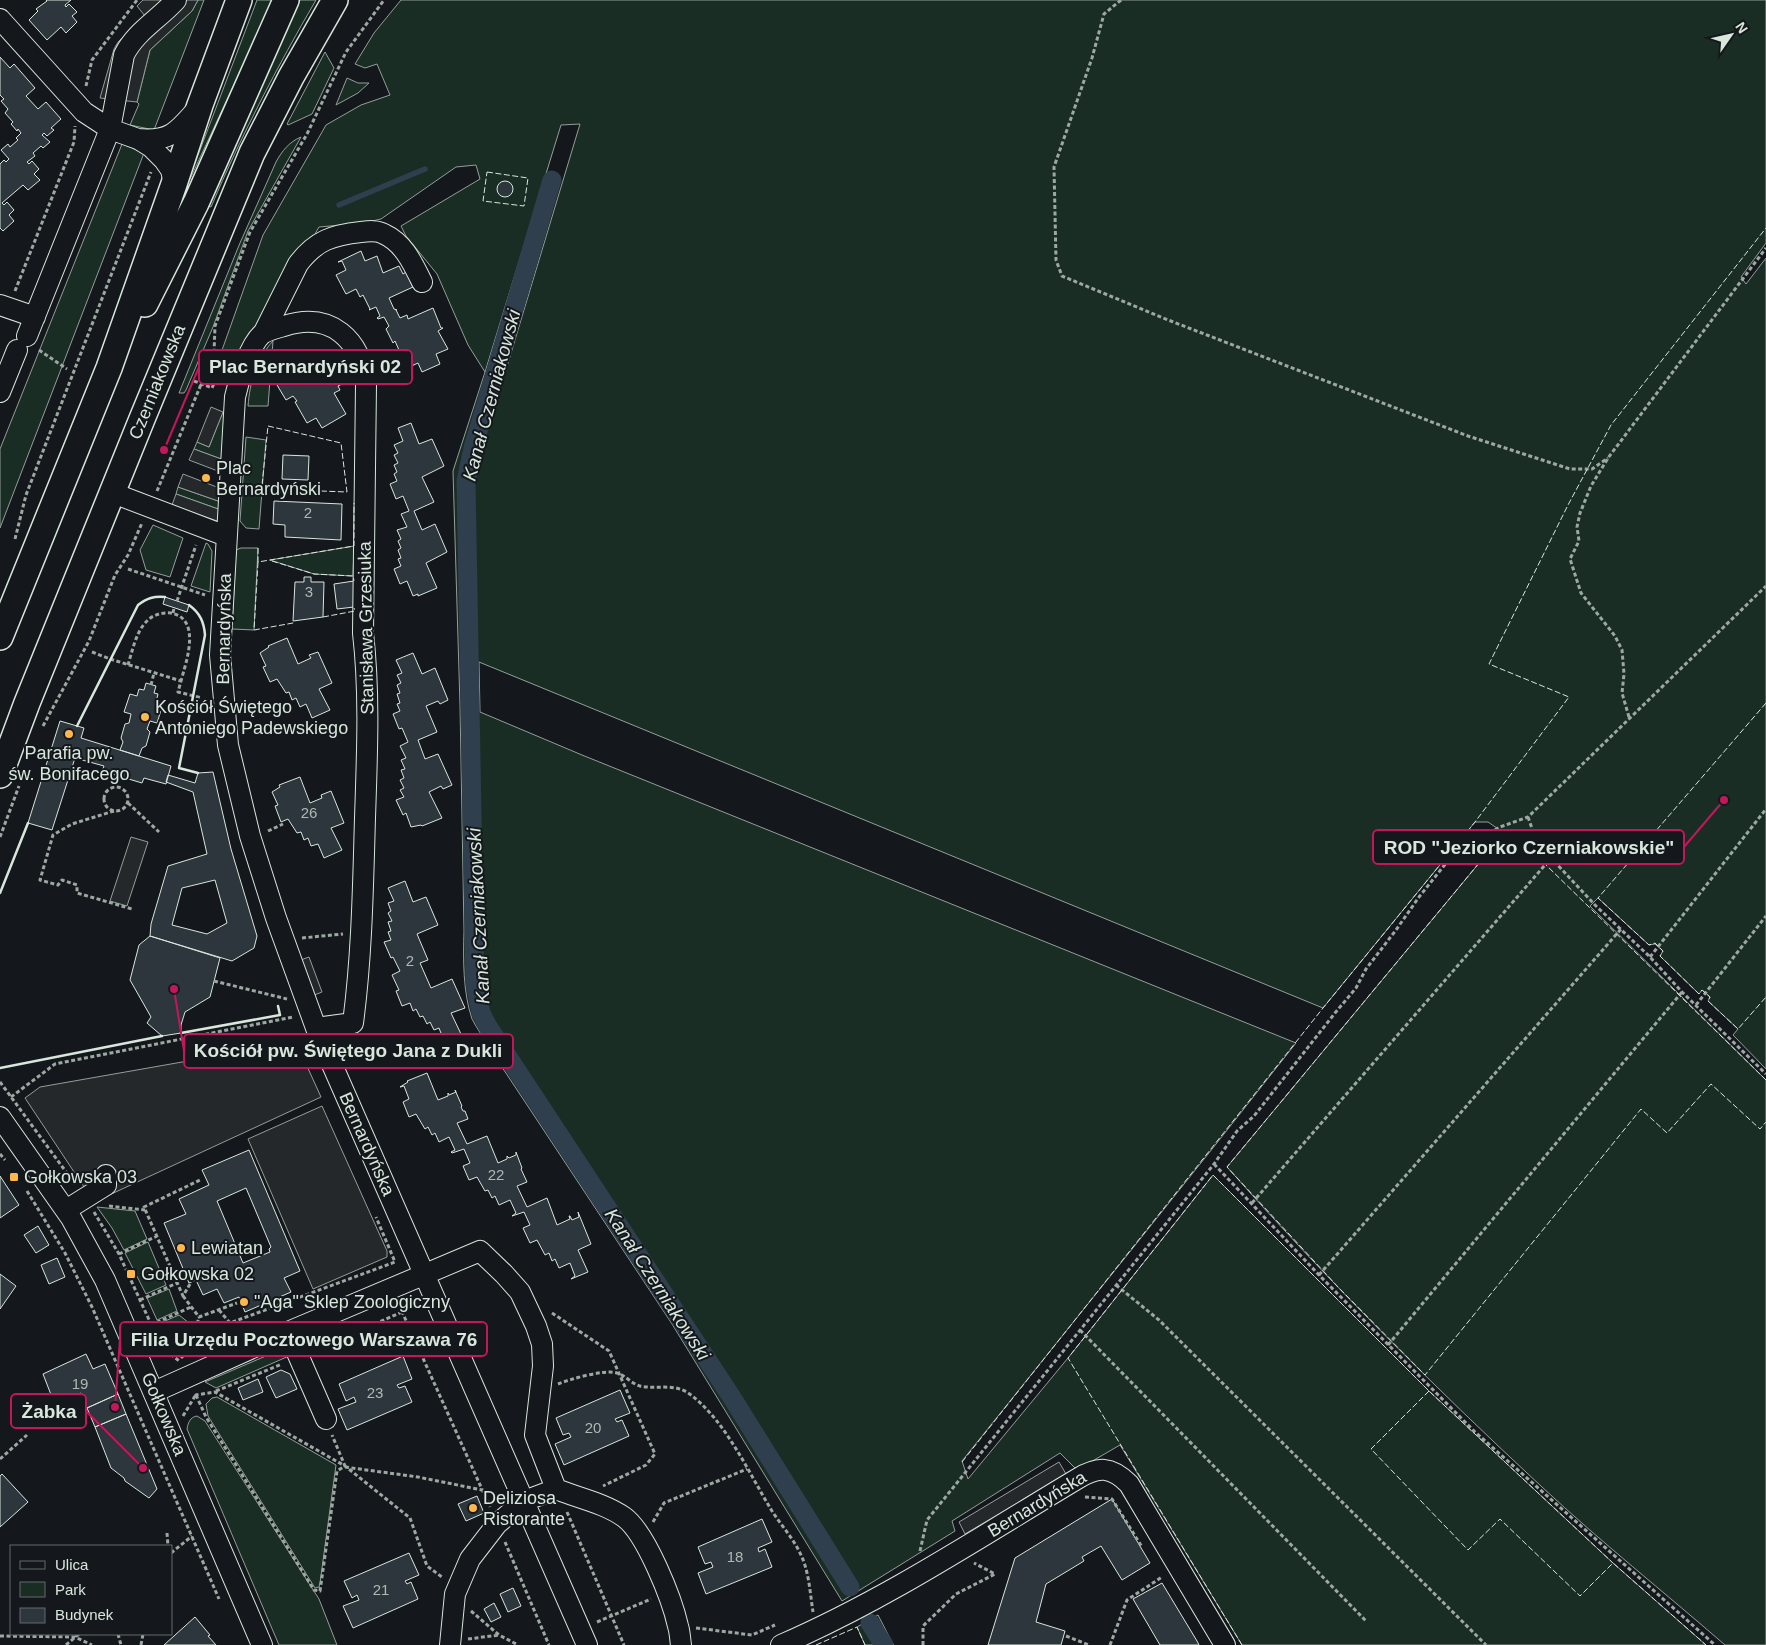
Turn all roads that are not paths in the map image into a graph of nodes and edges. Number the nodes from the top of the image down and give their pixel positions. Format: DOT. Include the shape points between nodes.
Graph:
graph roads {
  1 [pos="176,0"];
  2 [pos="239,0"];
  3 [pos="286,0"];
  4 [pos="335,0"];
  5 [pos="0,19"];
  6 [pos="200,105"];
  7 [pos="110,129"];
  8 [pos="138,139"];
  9 [pos="174,184"];
  10 [pos="422,282"];
  11 [pos="4,307"];
  12 [pos="35,317"];
  13 [pos="264,332"];
  14 [pos="109,368"];
  15 [pos="0,392"];
  16 [pos="112,493"];
  17 [pos="226,536"];
  18 [pos="0,638"];
  19 [pos="10,779"];
  20 [pos="311,1015"];
  21 [pos="0,1117"];
  22 [pos="106,1175"];
  23 [pos="66,1210"];
  24 [pos="424,1275"];
  25 [pos="288,1332"];
  26 [pos="154,1392"];
  27 [pos="326,1419"];
  28 [pos="556,1489"];
  29 [pos="524,1501"];
  30 [pos="680,1636"];
  31 [pos="583,1637"];
  32 [pos="450,1644"];
  33 [pos="262,1645"];
  34 [pos="781,1645"];
  35 [pos="1225,1645"];
  1 -- 7 [label="street" via="129,44"];
  2 -- 6 [label="main road"];
  3 -- 14 [label="main road" via="196,203 151,294"];
  4 -- 16 [label="main road, Czerniakowska" via="252,153"];
  5 -- 7 [label="street" via="84,112"];
  6 -- 8 [label="street" via="172,134 154,141"];
  6 -- 9 [label="main road"];
  7 -- 8 [label="street"];
  7 -- 12 [label="street"];
  8 -- 9 [label="street" via="164,160 171,170"];
  9 -- 14 [label="main road"];
  10 -- 13 [label="street" via="409,256 385,234 375,231 330,237 305,254 298,264"];
  11 -- 12 [label="street"];
  12 -- 15 [label="street"];
  13 -- 17 [label="street" via="257,340 234,397"];
  13 -- 20 [label="street, Stanisława Grzesiuka" via="304,321 331,326 348,339 360,358 366,385 364,633 367,728 360,960 353,1023"];
  14 -- 18 [label="main road"];
  16 -- 17 [label="street"];
  16 -- 19 [label="main road, Czerniakowska" via="31,694"];
  17 -- 20 [label="street, Bernardyńska" via="220,655 228,745 250,836"];
  20 -- 24 [label="street, Bernardyńska"];
  21 -- 23 [label="street, Gołkowska"];
  22 -- 23 [label="street" via="106,1185"];
  23 -- 26 [label="street, Gołkowska" via="105,1280"];
  24 -- 25 [label="street"];
  24 -- 28 [label="street" via="480,1251 520,1292 542,1344 543,1366 535,1434"];
  24 -- 29 [label="street, Bernardyńska"];
  25 -- 26 [label="street"];
  25 -- 27 [label="street"];
  26 -- 33 [label="street, Gołkowska"];
  28 -- 29 [label="street"];
  28 -- 30 [label="street" via="596,1503 633,1524 667,1591"];
  29 -- 31 [label="street, Bernardyńska"];
  29 -- 32 [label="street" via="497,1524 470,1559 455,1594"];
  34 -- 35 [label="street, Bernardyńska" via="861,1607 1089,1472 1100,1469 1121,1476 1129,1484"];
}
